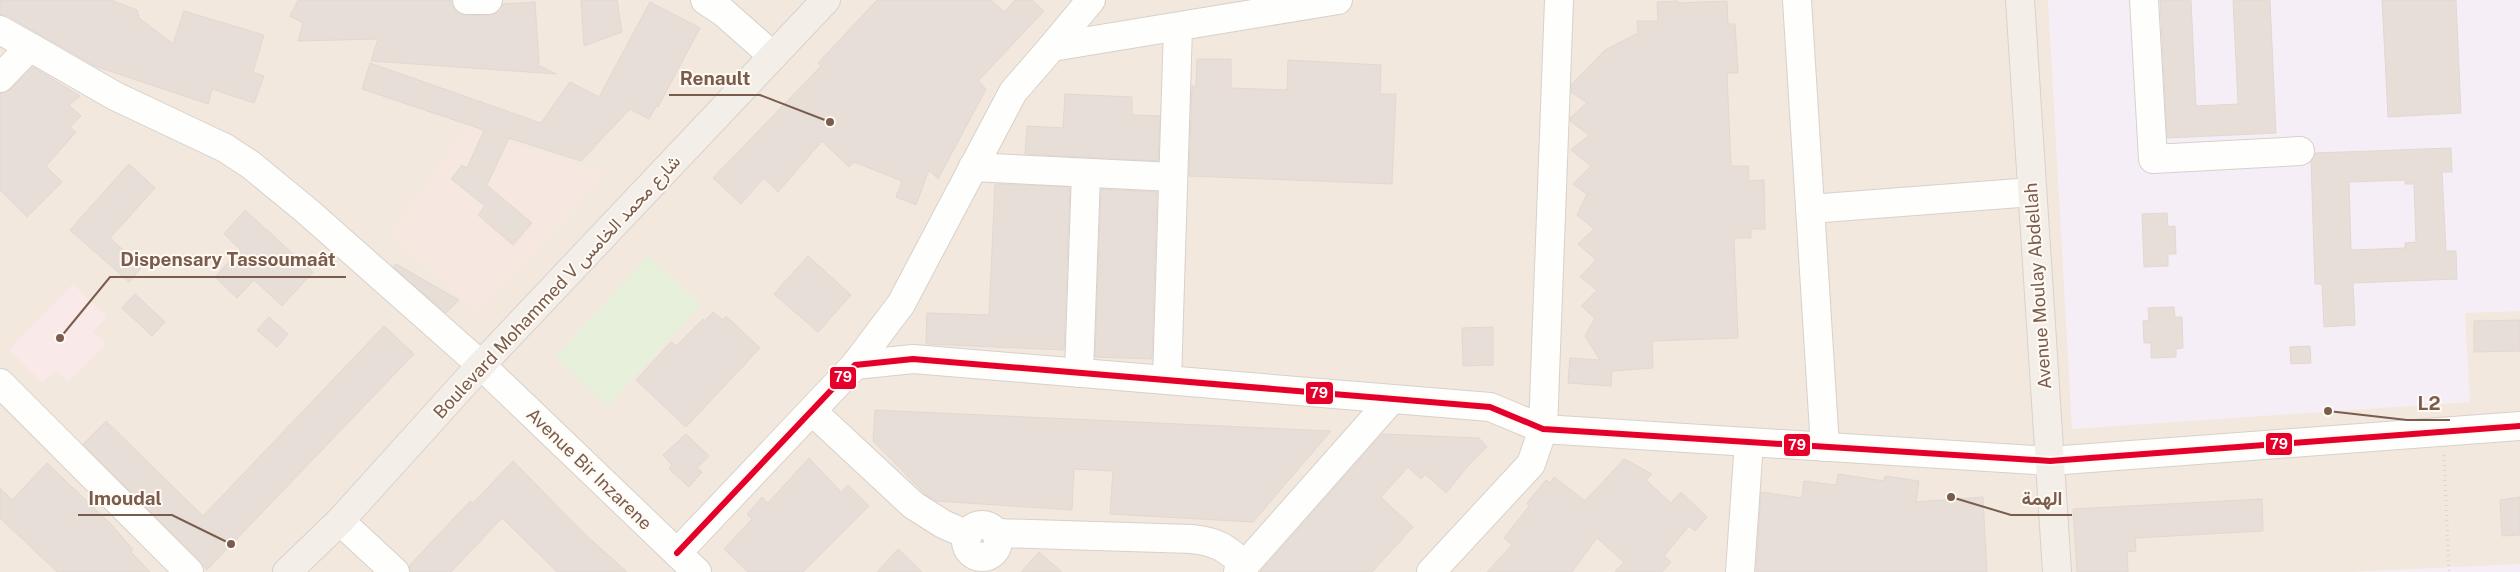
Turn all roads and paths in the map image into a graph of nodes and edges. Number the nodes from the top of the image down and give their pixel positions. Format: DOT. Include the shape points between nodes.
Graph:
graph roads {
  1 [pos="467,0"];
  2 [pos="488,0"];
  3 [pos="826,0"];
  4 [pos="1091,0"];
  5 [pos="1338,0"];
  6 [pos="1558,0"];
  7 [pos="1797,0"];
  8 [pos="2020,0"];
  9 [pos="2144,0"];
  10 [pos="719,4"];
  11 [pos="1178,27"];
  12 [pos="0,30"];
  13 [pos="30,47"];
  14 [pos="1052,47"];
  15 [pos="773,56"];
  16 [pos="0,78"];
  17 [pos="2300,151"];
  18 [pos="973,167"];
  19 [pos="1086,173"];
  20 [pos="1173,177"];
  21 [pos="2032,192"];
  22 [pos="1810,209"];
  23 [pos="482,365"];
  24 [pos="855,365"];
  25 [pos="1079,373"];
  26 [pos="1167,380"];
  27 [pos="0,383"];
  28 [pos="1392,399"];
  29 [pos="812,411"];
  30 [pos="2520,426"];
  31 [pos="1543,430"];
  32 [pos="2444,431"];
  33 [pos="1749,442"];
  34 [pos="1825,447"];
  35 [pos="2050,461"];
  36 [pos="340,521"];
  37 [pos="677,554"];
  38 [pos="969,555"];
  39 [pos="1241,568"];
  40 [pos="189,572"];
  41 [pos="287,572"];
  42 [pos="395,572"];
  43 [pos="697,572"];
  44 [pos="1431,572"];
  45 [pos="1740,572"];
  46 [pos="2057,572"];
  47 [pos="2449,572"];
  1 -- 2 [label="street"];
  3 -- 15 [label="main road, Boulevard Mohammed V شارع محمد الخامس"];
  4 -- 14 [label="street"];
  5 -- 11 [label="street"];
  6 -- 31 [label="street"];
  7 -- 22 [label="street"];
  8 -- 21 [label="main road, Avenue Moulay Abdellah"];
  9 -- 17 [label="street" via="2153,159"];
  10 -- 15 [label="street"];
  11 -- 14 [label="street"];
  11 -- 20 [label="street"];
  12 -- 13 [label="street, Avenue Bir Inzarene"];
  13 -- 16 [label="street"];
  13 -- 23 [label="street, Avenue Bir Inzarene" via="115,96 225,148 251,165"];
  14 -- 18 [label="street" via="1012,92"];
  15 -- 23 [label="main road, Boulevard Mohammed V شارع محمد الخامس"];
  18 -- 19 [label="street"];
  18 -- 24 [label="street" via="901,304"];
  19 -- 20 [label="street"];
  19 -- 25 [label="street"];
  20 -- 26 [label="street"];
  21 -- 22 [label="street"];
  21 -- 35 [label="main road, Avenue Moulay Abdellah"];
  22 -- 34 [label="street"];
  23 -- 36 [label="main road, Boulevard Mohammed V شارع محمد الخامس"];
  23 -- 37 [label="street, Avenue Bir Inzarene"];
  24 -- 25 [label="street" via="913,359"];
  24 -- 29 [label="street"];
  25 -- 26 [label="street"];
  26 -- 28 [label="street"];
  27 -- 40 [label="street"];
  28 -- 31 [label="street" via="1490,407"];
  28 -- 39 [label="street"];
  29 -- 37 [label="street"];
  29 -- 38 [label="street" via="913,505 943,524"];
  30 -- 32 [label="street"];
  31 -- 33 [label="street"];
  31 -- 44 [label="street" via="1531,464"];
  32 -- 35 [label="street"];
  32 -- 47 [label="path"];
  33 -- 34 [label="street"];
  33 -- 45 [label="street"];
  34 -- 35 [label="street"];
  35 -- 46 [label="main road, Avenue Moulay Abdellah"];
  36 -- 41 [label="main road, Boulevard Mohammed V شارع محمد الخامس"];
  36 -- 42 [label="street"];
  37 -- 43 [label="street, Avenue Bir Inzarene"];
  38 -- 39 [label="street" via="985,558 993,554 997,548 996,533 1192,539 1224,547"];
}
